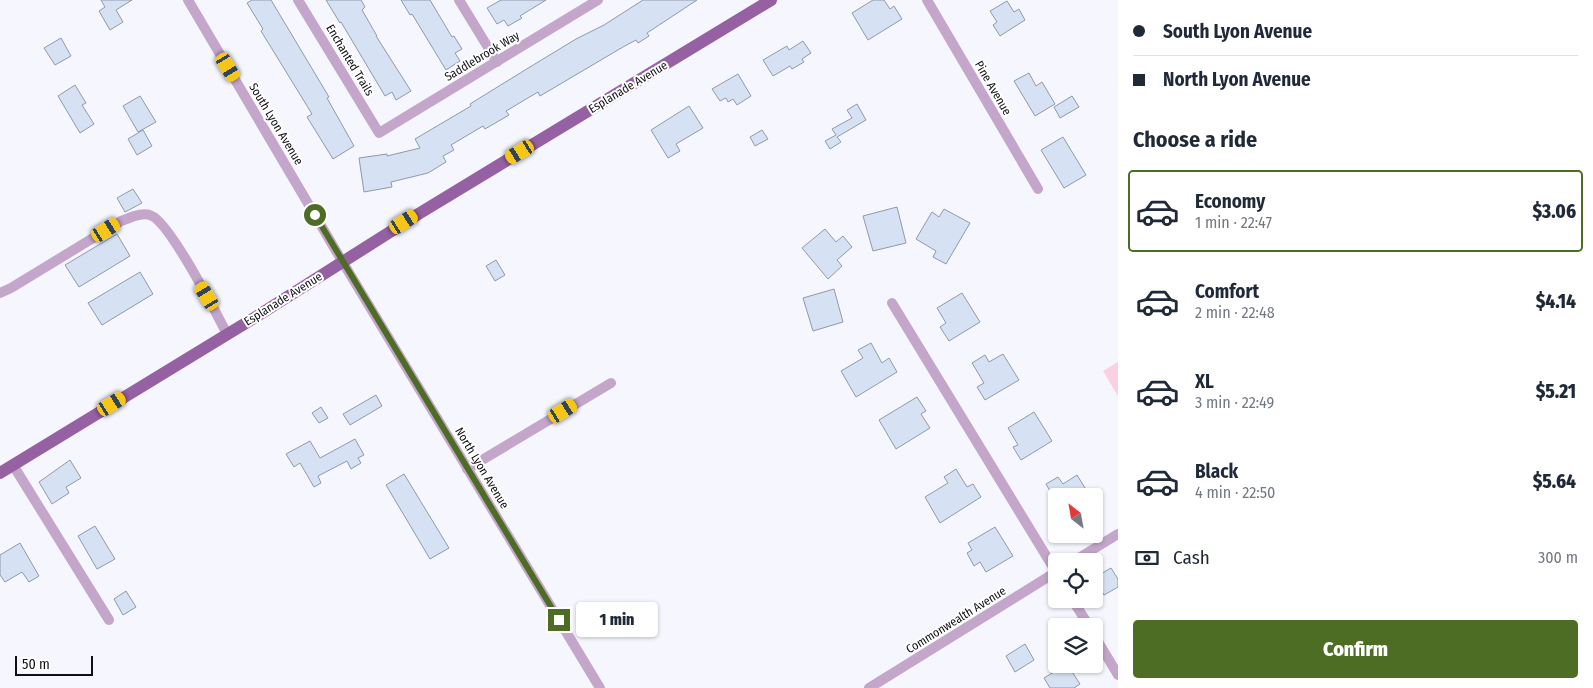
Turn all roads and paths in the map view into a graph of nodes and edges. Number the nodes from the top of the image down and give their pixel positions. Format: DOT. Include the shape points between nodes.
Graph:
graph roads {
  1 [pos="188,0"];
  2 [pos="298,0"];
  3 [pos="460,0"];
  4 [pos="598,0"];
  5 [pos="771,0"];
  6 [pos="927,0"];
  7 [pos="497,62"];
  8 [pos="379,133"];
  9 [pos="1038,189"];
  10 [pos="342,261"];
  11 [pos="0,293"];
  12 [pos="892,303"];
  13 [pos="227,334"];
  14 [pos="612,382"];
  15 [pos="12,465"];
  16 [pos="467,469"];
  17 [pos="0,473"];
  18 [pos="1118,534"];
  19 [pos="1087,553"];
  20 [pos="1048,559"];
  21 [pos="1048,577"];
  22 [pos="109,620"];
  23 [pos="1103,650"];
  24 [pos="1118,675"];
  25 [pos="600,688"];
  26 [pos="869,688"];
  1 -- 10 [label="street, South Lyon Avenue"];
  2 -- 8 [label="street, Enchanted Trails"];
  3 -- 7 [label="street"];
  4 -- 7 [label="street, Saddlebrook Way"];
  5 -- 10 [label="main road, Esplanade Avenue"];
  6 -- 9 [label="street, Pine Avenue"];
  7 -- 8 [label="street, Saddlebrook Way"];
  10 -- 13 [label="main road, Esplanade Avenue"];
  10 -- 16 [label="street, North Lyon Avenue"];
  11 -- 13 [label="street" via="121,221 141,214 152,216 168,230"];
  12 -- 20 [label="street"];
  13 -- 15 [label="main road, Esplanade Avenue"];
  14 -- 16 [label="street"];
  15 -- 17 [label="main road, Esplanade Avenue"];
  15 -- 22 [label="street"];
  16 -- 25 [label="street, North Lyon Avenue"];
  18 -- 19 [label="street"];
  21 -- 26 [label="street, Commonwealth Avenue"];
  23 -- 24 [label="street"];
}
